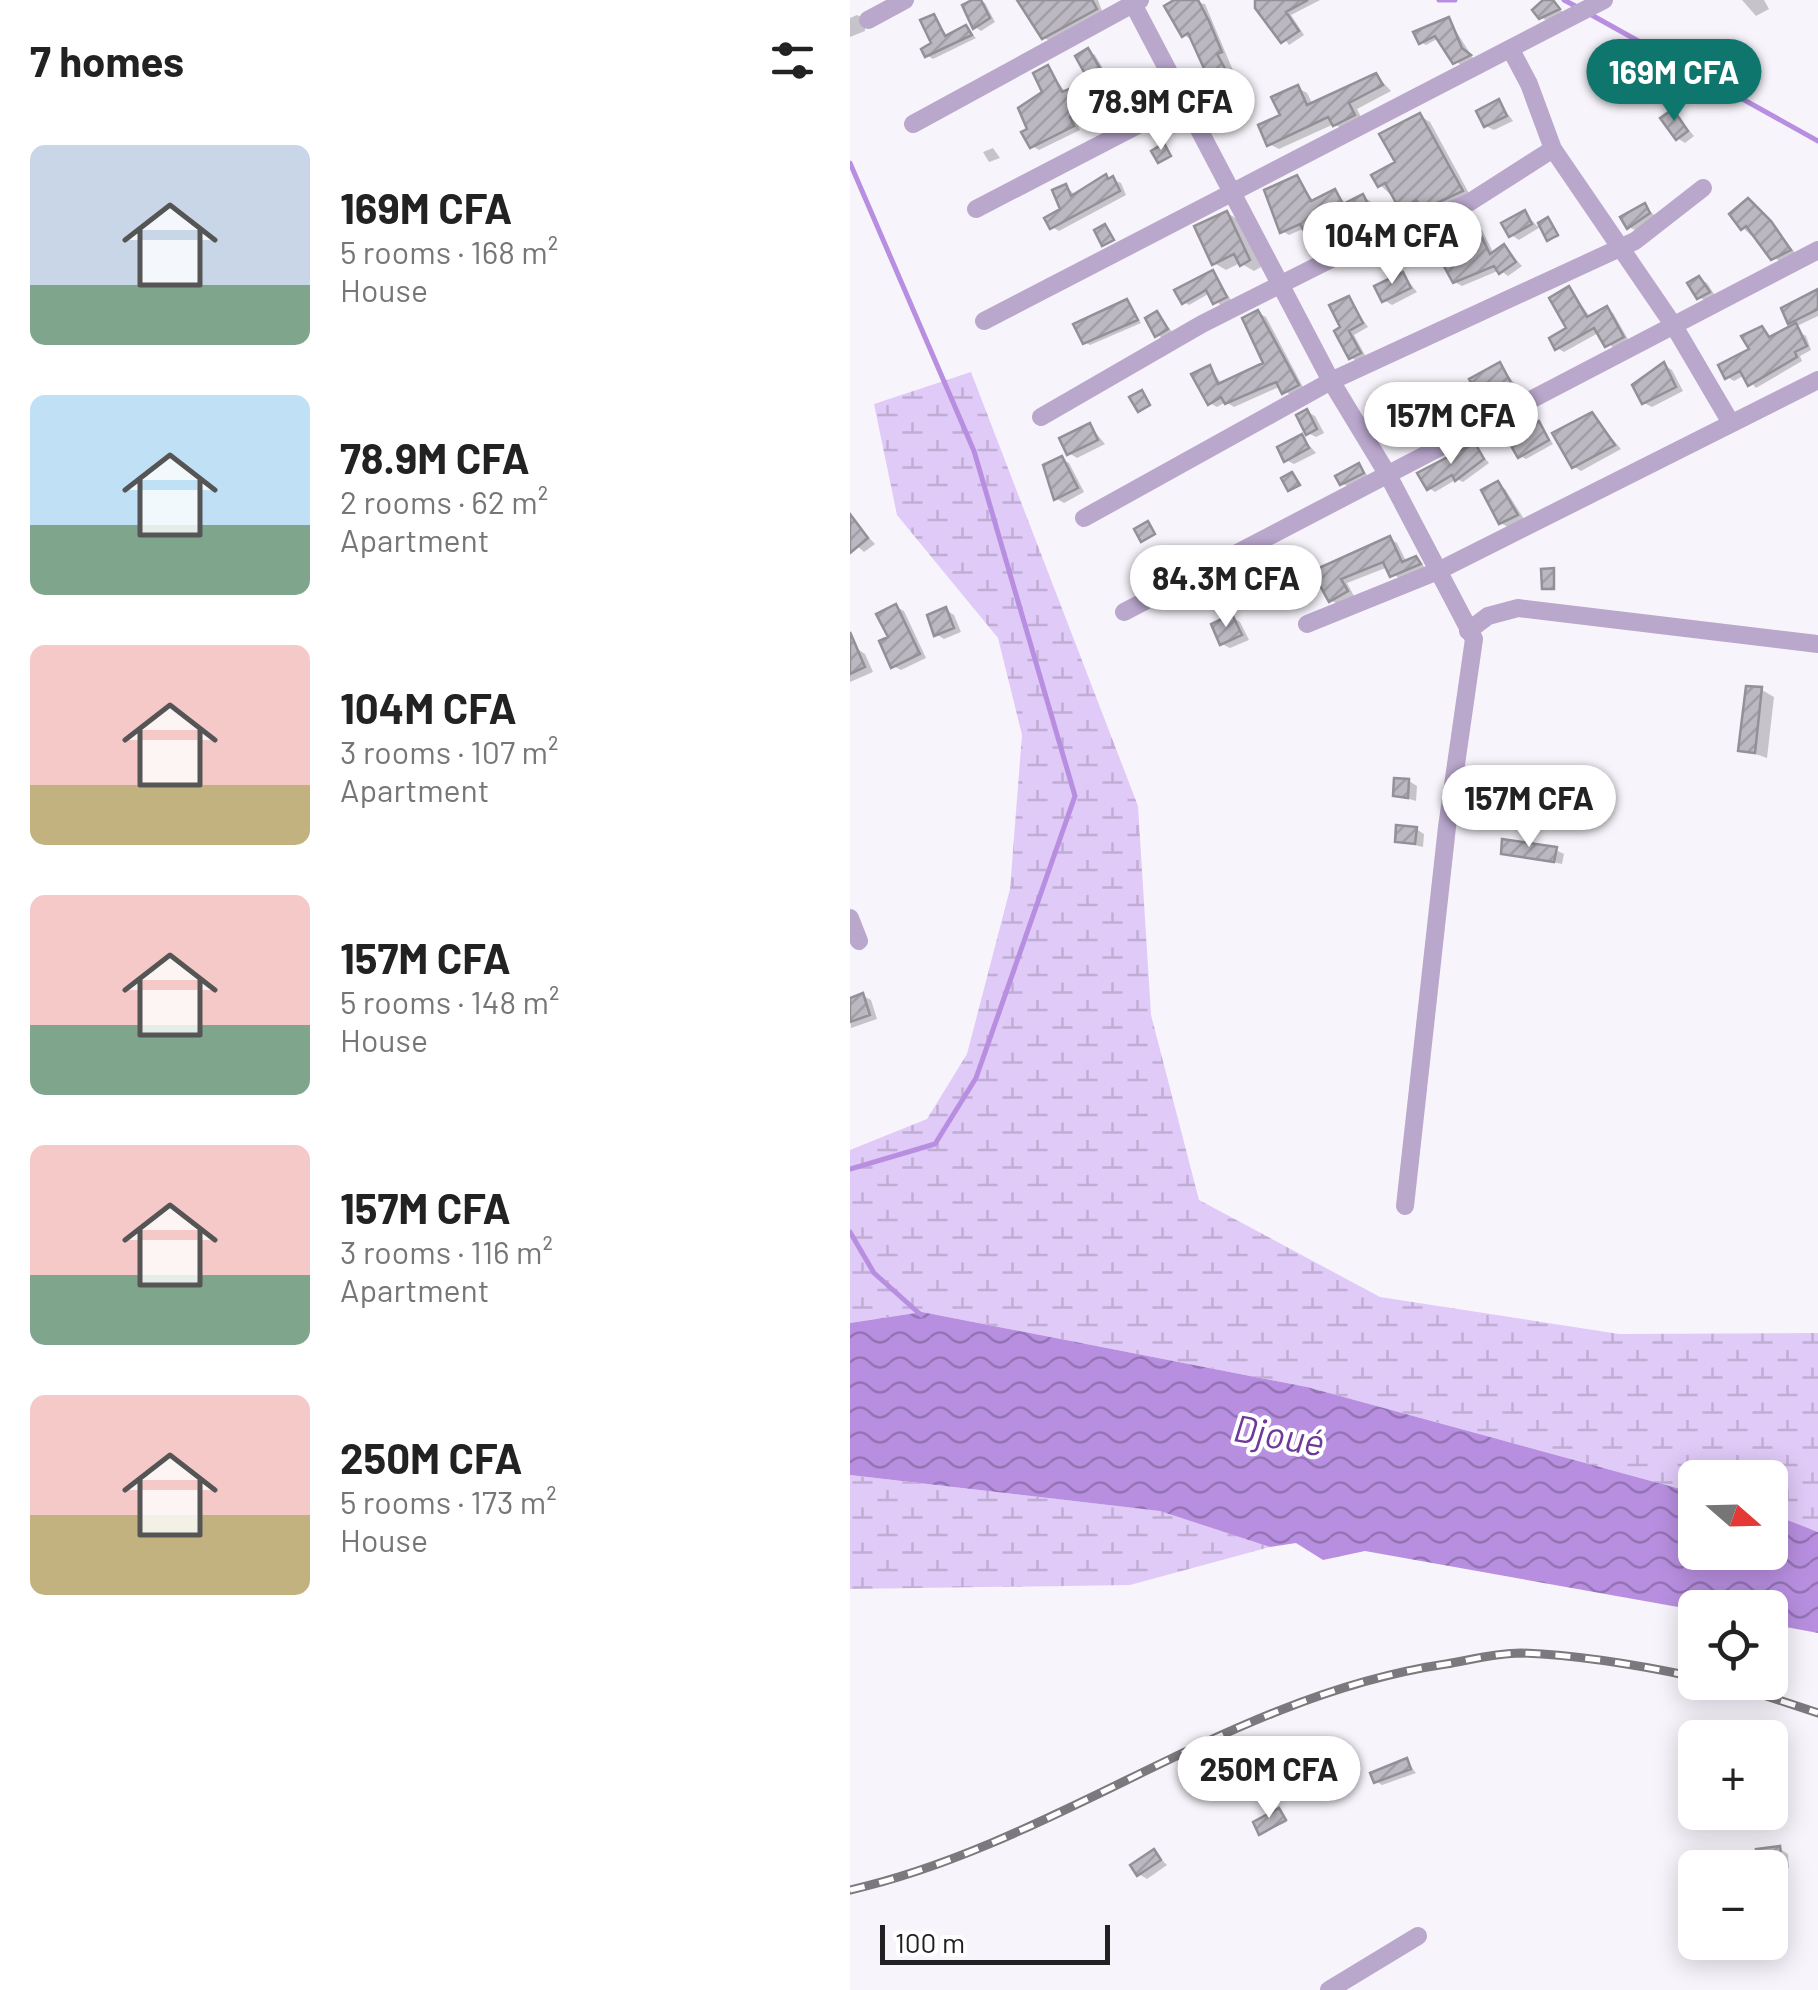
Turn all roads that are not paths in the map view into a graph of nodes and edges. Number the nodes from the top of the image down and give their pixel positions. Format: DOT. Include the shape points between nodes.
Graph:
graph roads {
  1 [pos="905,0"];
  2 [pos="1604,0"];
  3 [pos="1135,1"];
  4 [pos="868,20"];
  5 [pos="1510,50"];
  6 [pos="1186,100"];
  7 [pos="913,124"];
  8 [pos="1553,150"];
  9 [pos="1704,188"];
  10 [pos="1231,194"];
  11 [pos="976,209"];
  12 [pos="1616,248"];
  13 [pos="1818,250"];
  14 [pos="1280,285"];
  15 [pos="984,320"];
  16 [pos="1674,326"];
  17 [pos="1818,380"];
  18 [pos="1331,381"];
  19 [pos="1041,417"];
  20 [pos="1732,422"];
  21 [pos="1388,475"];
  22 [pos="1084,518"];
  23 [pos="1438,571"];
  24 [pos="1124,612"];
  25 [pos="1308,624"];
  26 [pos="1468,631"];
  27 [pos="1818,644"];
  28 [pos="850,918"];
  29 [pos="858,941"];
  30 [pos="1405,1206"];
  31 [pos="1418,1936"];
  32 [pos="1329,1990"];
  1 -- 4 [label="street"];
  2 -- 5 [label="street"];
  3 -- 6 [label="street"];
  3 -- 7 [label="street"];
  5 -- 8 [label="street"];
  5 -- 10 [label="street"];
  6 -- 10 [label="street"];
  6 -- 11 [label="street"];
  8 -- 12 [label="street"];
  8 -- 14 [label="street" via="1470,202 1369,240"];
  9 -- 12 [label="street"];
  10 -- 14 [label="street"];
  10 -- 15 [label="street"];
  12 -- 16 [label="street"];
  12 -- 18 [label="street"];
  13 -- 16 [label="street"];
  14 -- 18 [label="street"];
  14 -- 19 [label="street"];
  16 -- 20 [label="street"];
  16 -- 21 [label="street"];
  17 -- 20 [label="street"];
  18 -- 21 [label="street"];
  18 -- 22 [label="street"];
  20 -- 23 [label="street"];
  21 -- 23 [label="street"];
  21 -- 24 [label="street"];
  23 -- 25 [label="street"];
  23 -- 26 [label="street"];
  26 -- 27 [label="street" via="1488,616 1518,608"];
  26 -- 30 [label="street" via="1474,639"];
  28 -- 29 [label="street"];
  31 -- 32 [label="street"];
}
